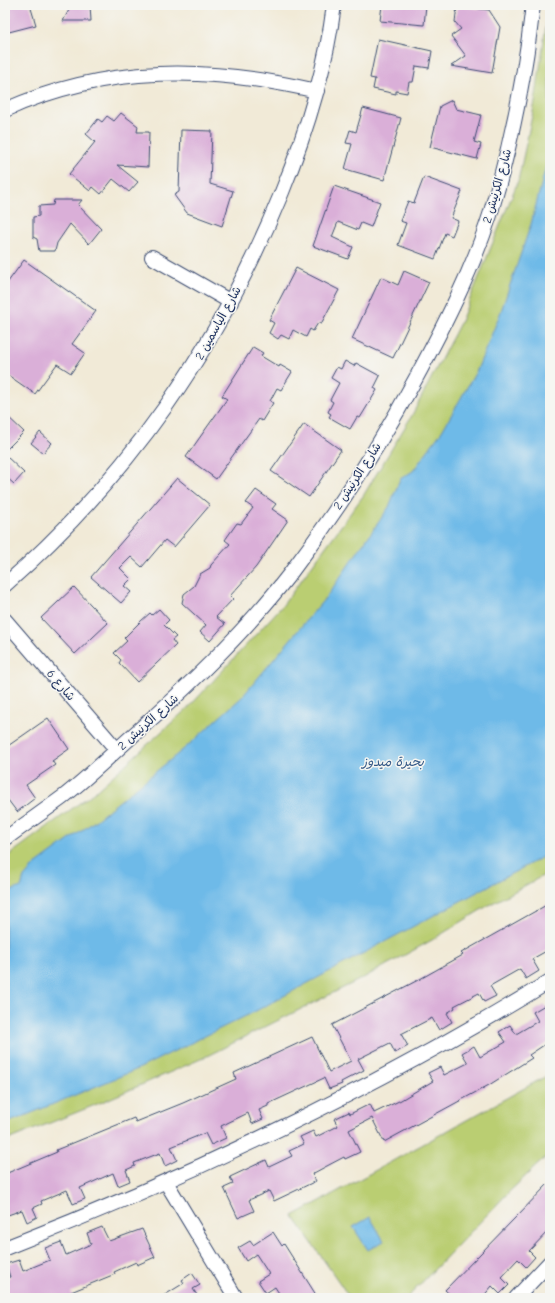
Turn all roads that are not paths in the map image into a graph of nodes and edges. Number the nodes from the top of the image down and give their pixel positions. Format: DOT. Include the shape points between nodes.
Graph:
graph roads {
  1 [pos="334,5"];
  2 [pos="534,5"];
  3 [pos="317,91"];
  4 [pos="5,110"];
  5 [pos="152,257"];
  6 [pos="231,302"];
  7 [pos="5,585"];
  8 [pos="5,620"];
  9 [pos="117,750"];
  10 [pos="5,839"];
  11 [pos="550,981"];
  12 [pos="166,1182"];
  13 [pos="5,1248"];
  14 [pos="550,1262"];
  15 [pos="236,1298"];
  16 [pos="516,1298"];
  1 -- 3 [label="street, شارع الياسمين 2"];
  2 -- 9 [label="street, شارع الكرنيش 2" via="518,110 489,217 448,315 401,404 348,493 287,577 214,660"];
  3 -- 4 [label="street" via="239,76 160,73 112,78 66,88"];
  3 -- 6 [label="street, شارع الياسمين 2" via="276,206"];
  5 -- 6 [label="street"];
  6 -- 7 [label="street, شارع الياسمين 2" via="192,369 148,432 99,493 46,549"];
  8 -- 9 [label="street, شارع 6"];
  9 -- 10 [label="street, شارع الكرنيش 2" via="62,798"];
  11 -- 12 [label="street" via="457,1036 353,1092"];
  12 -- 13 [label="street"];
  12 -- 15 [label="street"];
  14 -- 16 [label="street"];
}
